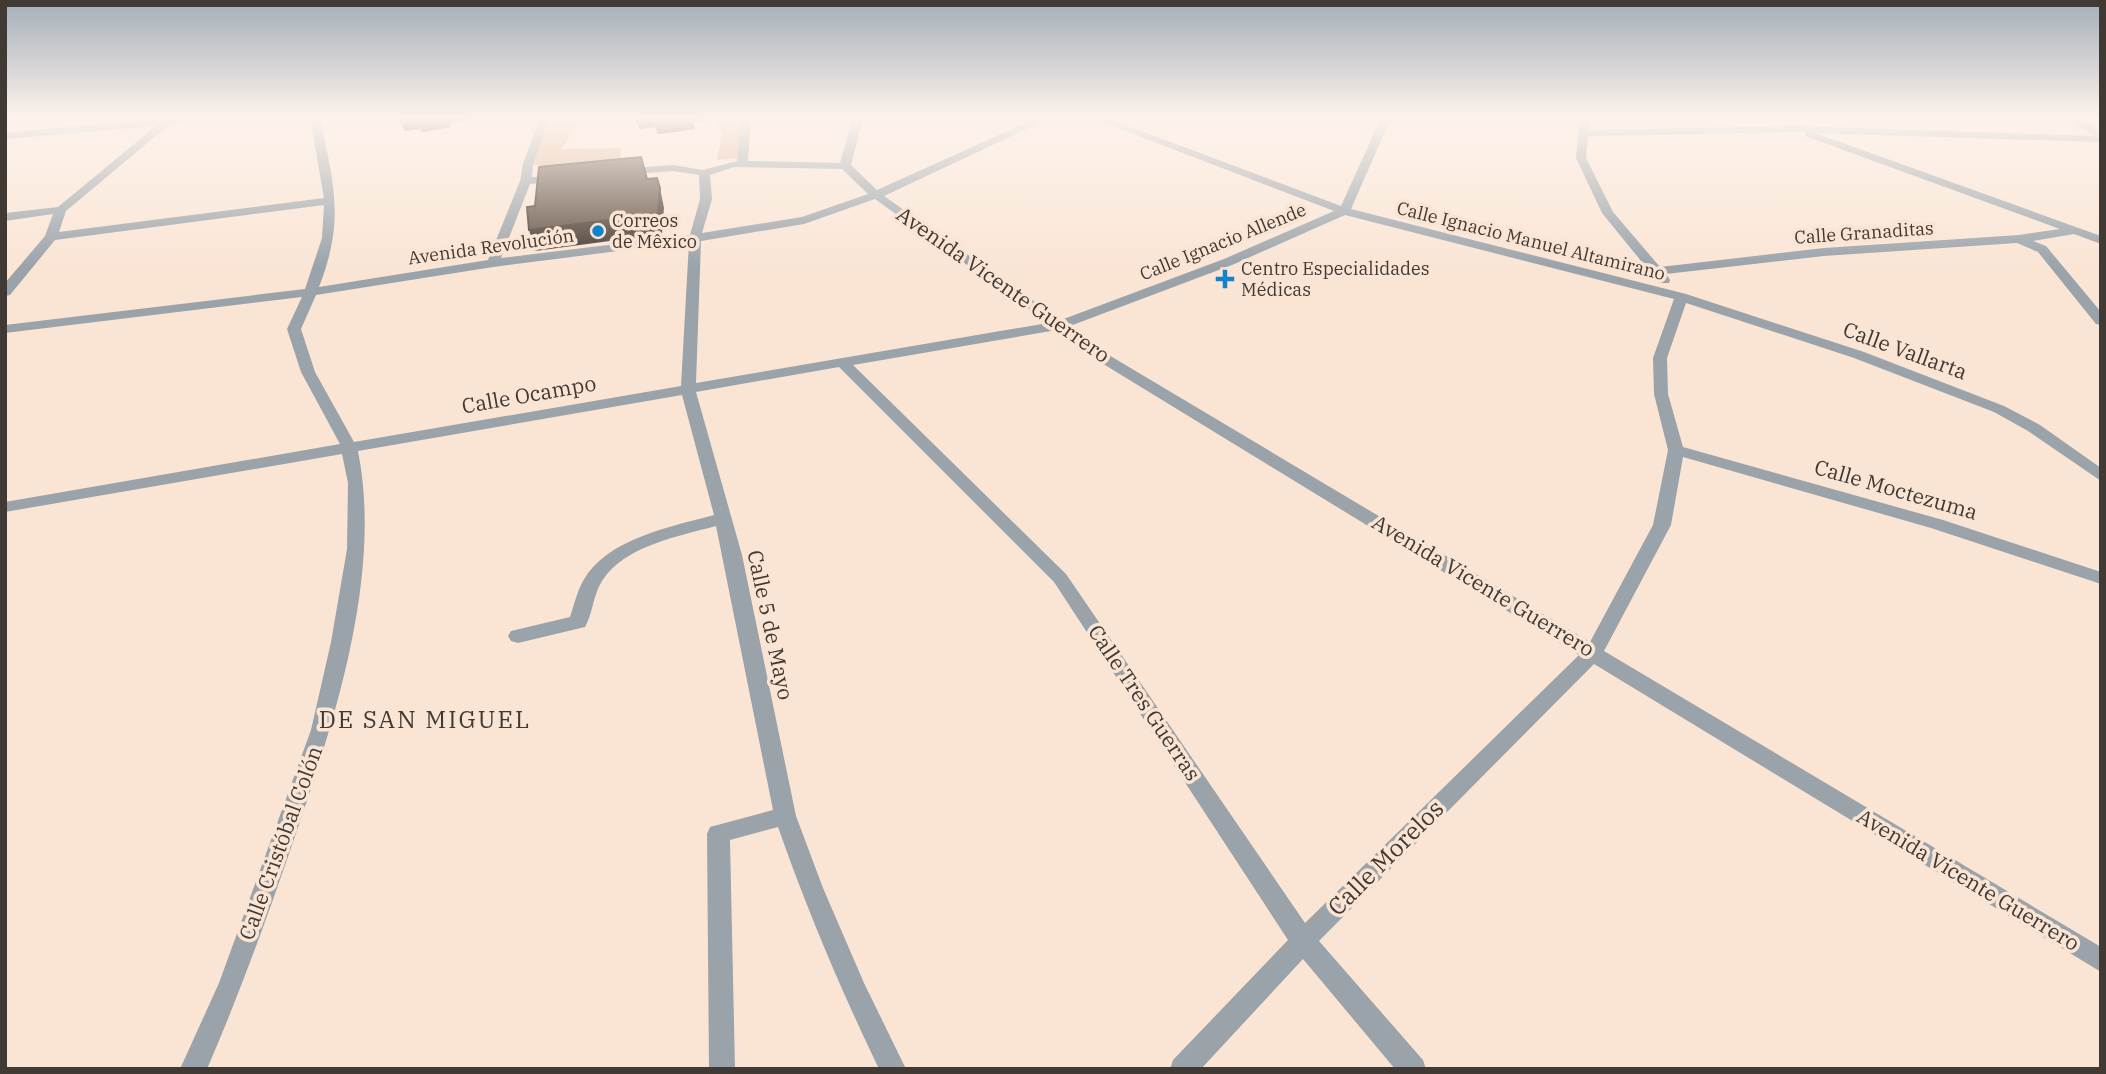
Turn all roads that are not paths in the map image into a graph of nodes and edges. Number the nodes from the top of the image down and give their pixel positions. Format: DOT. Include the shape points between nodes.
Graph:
graph roads {
  1 [pos="114,168"];
  2 [pos="323,168"];
  3 [pos="528,168"];
  4 [pos="671,168"];
  5 [pos="674,168"];
  6 [pos="720,168"];
  7 [pos="847,168"];
  8 [pos="935,168"];
  9 [pos="1230,168"];
  10 [pos="1363,168"];
  11 [pos="1586,168"];
  12 [pos="1902,168"];
  13 [pos="608,173"];
  14 [pos="704,173"];
  15 [pos="567,177"];
  16 [pos="526,181"];
  17 [pos="876,195"];
  18 [pos="329,201"];
  19 [pos="61,210"];
  20 [pos="1344,211"];
  21 [pos="5,217"];
  22 [pos="2073,231"];
  23 [pos="51,237"];
  24 [pos="695,238"];
  25 [pos="2019,239"];
  26 [pos="2101,240"];
  27 [pos="493,263"];
  28 [pos="1657,271"];
  29 [pos="5,292"];
  30 [pos="311,292"];
  31 [pos="1681,297"];
  32 [pos="2101,321"];
  33 [pos="1060,325"];
  34 [pos="5,329"];
  35 [pos="843,363"];
  36 [pos="688,388"];
  37 [pos="349,447"];
  38 [pos="1676,450"];
  39 [pos="2101,476"];
  40 [pos="5,507"];
  41 [pos="723,518"];
  42 [pos="2101,578"];
  43 [pos="518,636"];
  44 [pos="1594,652"];
  45 [pos="785,816"];
  46 [pos="1303,941"];
  47 [pos="2101,961"];
  48 [pos="193,1069"];
  49 [pos="722,1069"];
  50 [pos="893,1069"];
  51 [pos="1183,1069"];
  52 [pos="1413,1069"];
  1 -- 19 [label="street"];
  2 -- 18 [label="street, Calle Cristóbal Colón"];
  3 -- 16 [label="street"];
  4 -- 13 [label="street"];
  5 -- 14 [label="street"];
  6 -- 14 [label="street"];
  7 -- 17 [label="street, Avenida Vicente Guerrero"];
  8 -- 17 [label="street, Avenida Revolución"];
  9 -- 20 [label="street, Calle Ignacio Manuel Altamirano"];
  10 -- 20 [label="street"];
  11 -- 28 [label="street" via="1608,213"];
  12 -- 22 [label="street"];
  14 -- 24 [label="street, Calle 5 de Mayo" via="706,199"];
  15 -- 16 [label="street"];
  16 -- 27 [label="street"];
  17 -- 24 [label="street, Avenida Revolución" via="804,220"];
  17 -- 33 [label="street, Avenida Vicente Guerrero"];
  18 -- 23 [label="street"];
  18 -- 30 [label="street, Calle Cristóbal Colón" via="330,228"];
  19 -- 21 [label="street"];
  19 -- 23 [label="street"];
  20 -- 31 [label="street, Calle Ignacio Manuel Altamirano"];
  20 -- 33 [label="street, Calle Ignacio Allende" via="1228,262"];
  22 -- 25 [label="street, Calle Granaditas"];
  22 -- 26 [label="street"];
  23 -- 29 [label="street"];
  24 -- 27 [label="street, Avenida Revolución"];
  24 -- 36 [label="street, Calle 5 de Mayo"];
  25 -- 28 [label="street, Calle Granaditas" via="1824,252"];
  25 -- 32 [label="street" via="2042,249"];
  27 -- 30 [label="street, Avenida Revolución"];
  28 -- 31 [label="street"];
  30 -- 34 [label="street, Avenida Revolución"];
  30 -- 37 [label="street, Calle Cristóbal Colón" via="294,329 308,372"];
  31 -- 38 [label="street" via="1660,358 1661,394"];
  31 -- 39 [label="street, Calle Vallarta" via="1859,355 1999,409"];
  33 -- 35 [label="street, Calle Ocampo"];
  33 -- 44 [label="street, Avenida Vicente Guerrero" via="1092,351"];
  35 -- 36 [label="street, Calle Ocampo"];
  35 -- 46 [label="street, Calle Tres Guerras" via="1060,578"];
  36 -- 37 [label="street, Calle Ocampo"];
  36 -- 41 [label="street, Calle 5 de Mayo"];
  37 -- 40 [label="street, Calle Ocampo"];
  37 -- 48 [label="street, Calle Cristóbal Colón" via="356,483 356,549 321,730 231,984"];
  38 -- 42 [label="street, Calle Moctezuma" via="1937,524"];
  38 -- 44 [label="street, Calle Morelos" via="1662,525"];
  41 -- 43 [label="street" via="632,548 600,569 578,622"];
  41 -- 45 [label="street, Calle 5 de Mayo"];
  44 -- 46 [label="street, Calle Morelos"];
  44 -- 47 [label="street, Avenida Vicente Guerrero"];
  45 -- 49 [label="street" via="718,834"];
  45 -- 50 [label="street, Calle 5 de Mayo" via="854,990"];
  46 -- 51 [label="street, Calle Morelos"];
  46 -- 52 [label="street, Calle Tres Guerras"];
}
